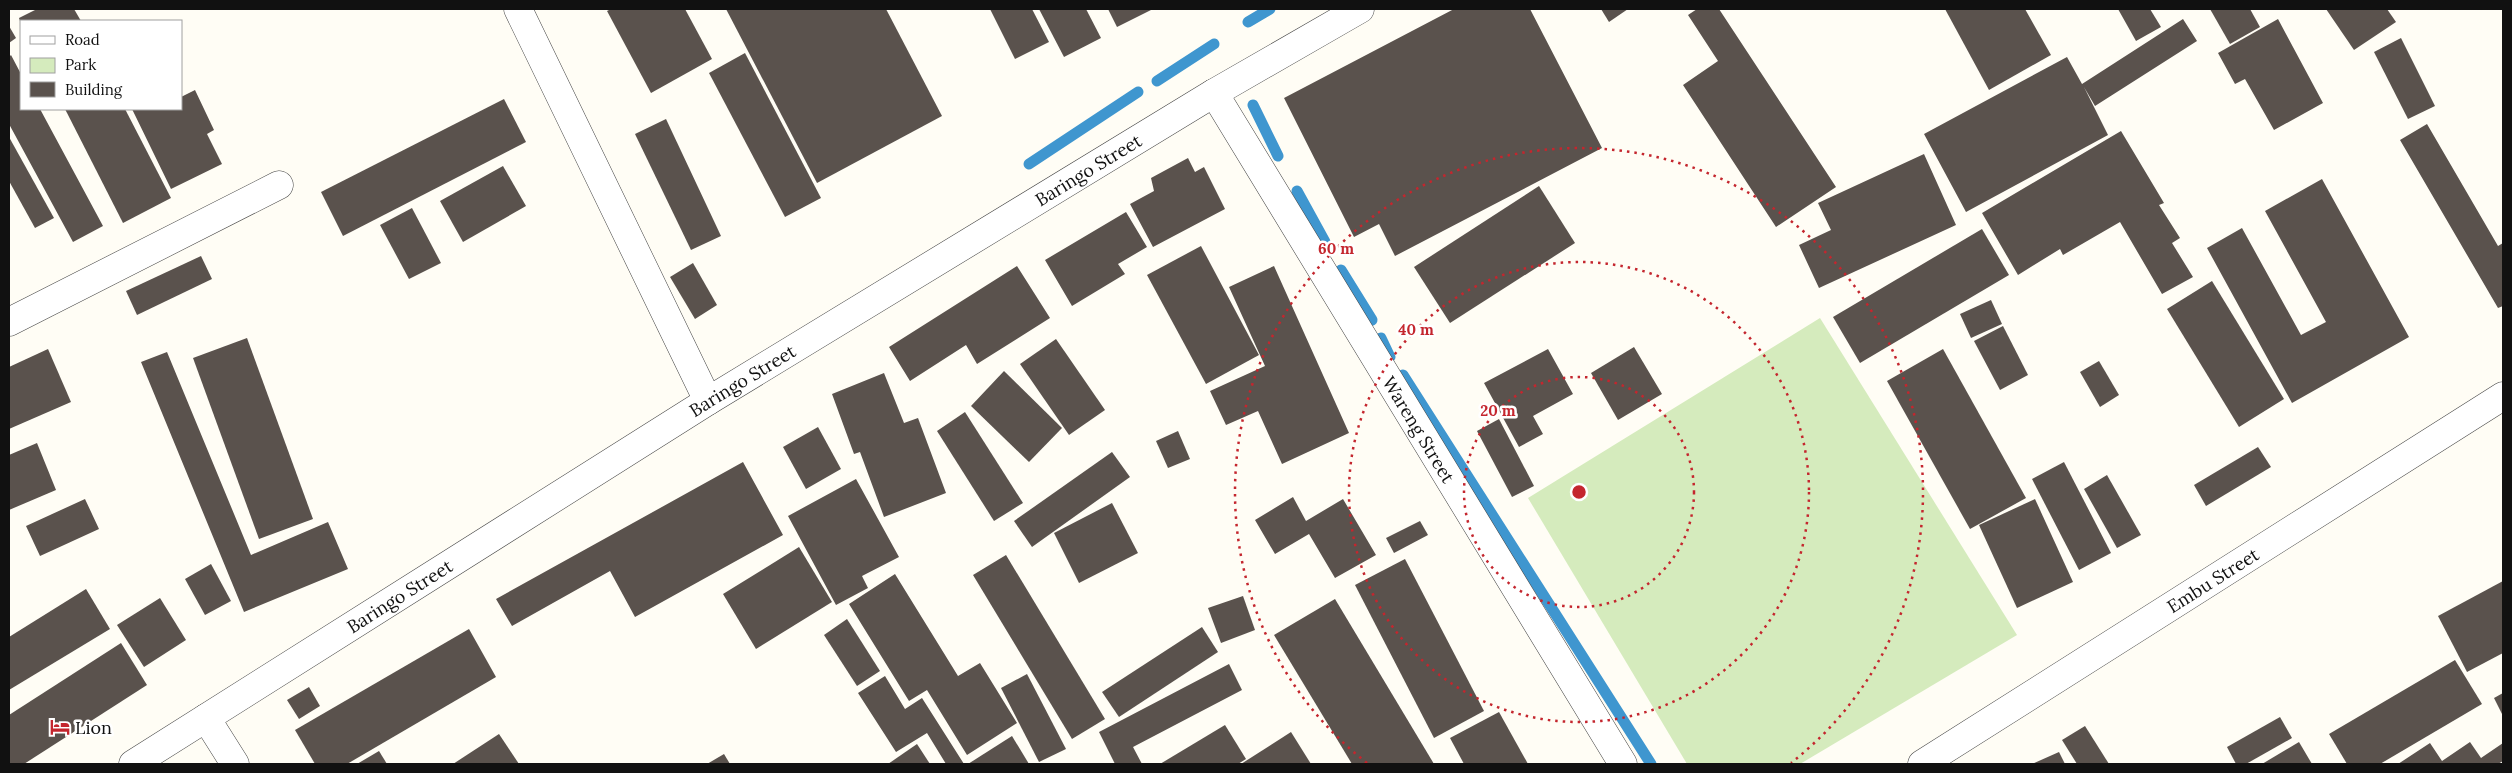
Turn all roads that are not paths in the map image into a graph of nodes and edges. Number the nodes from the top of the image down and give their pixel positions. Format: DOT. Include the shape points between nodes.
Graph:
graph roads {
  1 [pos="518,9"];
  2 [pos="1360,9"];
  3 [pos="1214,93"];
  4 [pos="279,185"];
  5 [pos="9,322"];
  6 [pos="2503,396"];
  7 [pos="708,401"];
  8 [pos="206,718"];
  9 [pos="133,764"];
  10 [pos="235,764"];
  11 [pos="1623,764"];
  12 [pos="1922,764"];
  1 -- 7 [label="street"];
  2 -- 3 [label="street, Baringo Street"];
  3 -- 7 [label="street, Baringo Street"];
  3 -- 11 [label="street, Wareng Street"];
  4 -- 5 [label="street"];
  6 -- 12 [label="street, Embu Street"];
  7 -- 8 [label="street, Baringo Street"];
  8 -- 9 [label="street, Baringo Street"];
  8 -- 10 [label="street"];
}
